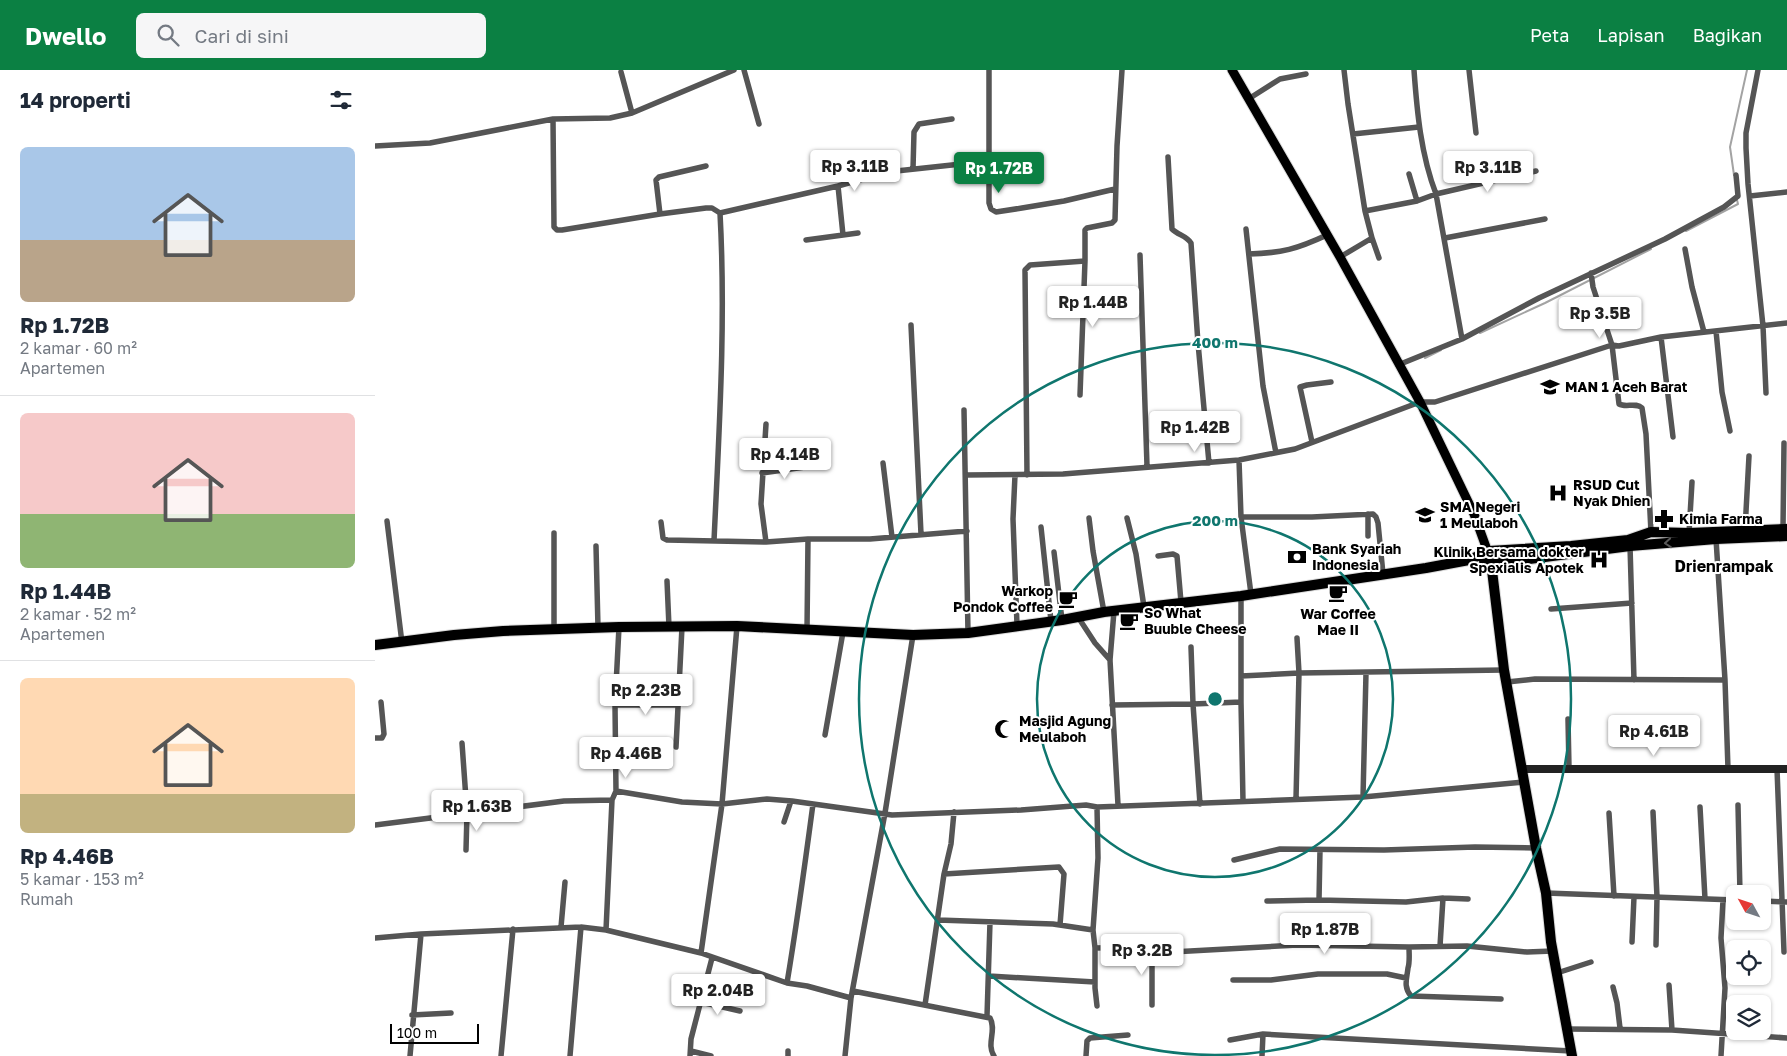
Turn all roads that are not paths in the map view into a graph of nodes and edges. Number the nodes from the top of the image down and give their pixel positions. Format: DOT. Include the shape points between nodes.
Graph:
graph roads {
  1 [pos="734,70"];
  2 [pos="744,70"];
  3 [pos="989,70"];
  4 [pos="1122,70"];
  5 [pos="1233,70"];
  6 [pos="1344,70"];
  7 [pos="1414,70"];
  8 [pos="1469,70"];
  9 [pos="1758,70"];
  10 [pos="621,72"];
  11 [pos="1306,74"];
  12 [pos="1250,98"];
  13 [pos="632,113"];
  14 [pos="553,119"];
  15 [pos="952,119"];
  16 [pos="759,124"];
  17 [pos="1419,127"];
  18 [pos="1476,133"];
  19 [pos="1353,134"];
  20 [pos="375,146"];
  21 [pos="1168,156"];
  22 [pos="989,161"];
  23 [pos="706,166"];
  24 [pos="913,169"];
  25 [pos="1536,171"];
  26 [pos="1409,174"];
  27 [pos="1736,175"];
  28 [pos="839,186"];
  29 [pos="1115,189"];
  30 [pos="1787,192"];
  31 [pos="1436,194"];
  32 [pos="1750,196"];
  33 [pos="1417,201"];
  34 [pos="1365,211"];
  35 [pos="720,213"];
  36 [pos="660,214"];
  37 [pos="1545,219"];
  38 [pos="1246,229"];
  39 [pos="859,233"];
  40 [pos="1327,235"];
  41 [pos="843,236"];
  42 [pos="1372,238"];
  43 [pos="1445,238"];
  44 [pos="806,240"];
  45 [pos="1685,249"];
  46 [pos="1249,254"];
  47 [pos="1140,255"];
  48 [pos="1341,257"];
  49 [pos="1379,258"];
  50 [pos="1085,261"];
  51 [pos="1591,273"];
  52 [pos="1787,323"];
  53 [pos="911,325"];
  54 [pos="1763,326"];
  55 [pos="1716,331"];
  56 [pos="1704,332"];
  57 [pos="1661,337"];
  58 [pos="1462,339"];
  59 [pos="1612,346"];
  60 [pos="1399,365"];
  61 [pos="1331,382"];
  62 [pos="1767,393"];
  63 [pos="1081,395"];
  64 [pos="1420,402"];
  65 [pos="964,410"];
  66 [pos="766,424"];
  67 [pos="1730,431"];
  68 [pos="1673,437"];
  69 [pos="1312,442"];
  70 [pos="1785,443"];
  71 [pos="1276,453"];
  72 [pos="1749,456"];
  73 [pos="1239,460"];
  74 [pos="1209,463"];
  75 [pos="883,464"];
  76 [pos="1147,466"];
  77 [pos="805,467"];
  78 [pos="762,473"];
  79 [pos="1015,474"];
  80 [pos="966,475"];
  81 [pos="1027,475"];
  82 [pos="1692,482"];
  83 [pos="1368,514"];
  84 [pos="1241,517"];
  85 [pos="1089,518"];
  86 [pos="1127,518"];
  87 [pos="387,520"];
  88 [pos="661,522"];
  89 [pos="1041,527"];
  90 [pos="1745,530"];
  91 [pos="967,531"];
  92 [pos="1786,531"];
  93 [pos="1651,532"];
  94 [pos="554,533"];
  95 [pos="1689,533"];
  96 [pos="921,534"];
  97 [pos="1368,536"];
  98 [pos="892,537"];
  99 [pos="808,539"];
  100 [pos="1716,539"];
  101 [pos="715,541"];
  102 [pos="766,542"];
  103 [pos="596,546"];
  104 [pos="1630,546"];
  105 [pos="1054,552"];
  106 [pos="1158,556"];
  107 [pos="1490,557"];
  108 [pos="1383,574"];
  109 [pos="667,581"];
  110 [pos="1246,595"];
  111 [pos="1181,602"];
  112 [pos="1632,603"];
  113 [pos="1144,607"];
  114 [pos="1551,609"];
  115 [pos="1109,611"];
  116 [pos="1078,616"];
  117 [pos="1062,620"];
  118 [pos="1051,621"];
  119 [pos="737,626"];
  120 [pos="1017,626"];
  121 [pos="619,627"];
  122 [pos="669,627"];
  123 [pos="682,627"];
  124 [pos="597,628"];
  125 [pos="554,629"];
  126 [pos="807,630"];
  127 [pos="843,632"];
  128 [pos="968,633"];
  129 [pos="913,635"];
  130 [pos="1297,638"];
  131 [pos="402,643"];
  132 [pos="375,645"];
  133 [pos="1191,647"];
  134 [pos="1110,660"];
  135 [pos="1504,670"];
  136 [pos="1299,673"];
  137 [pos="1366,673"];
  138 [pos="1241,676"];
  139 [pos="1634,680"];
  140 [pos="1725,680"];
  141 [pos="1507,682"];
  142 [pos="381,702"];
  143 [pos="1241,702"];
  144 [pos="1193,704"];
  145 [pos="1112,705"];
  146 [pos="615,706"];
  147 [pos="678,706"];
  148 [pos="1568,718"];
  149 [pos="825,735"];
  150 [pos="375,738"];
  151 [pos="462,743"];
  152 [pos="676,747"];
  153 [pos="1569,768"];
  154 [pos="1521,769"];
  155 [pos="1728,769"];
  156 [pos="1777,769"];
  157 [pos="1787,769"];
  158 [pos="1524,782"];
  159 [pos="616,792"];
  160 [pos="1363,797"];
  161 [pos="1297,799"];
  162 [pos="612,800"];
  163 [pos="791,801"];
  164 [pos="1243,801"];
  165 [pos="722,804"];
  166 [pos="813,804"];
  167 [pos="1201,804"];
  168 [pos="1118,805"];
  169 [pos="1738,805"];
  170 [pos="1097,807"];
  171 [pos="1700,807"];
  172 [pos="954,812"];
  173 [pos="1653,812"];
  174 [pos="467,813"];
  175 [pos="885,813"];
  176 [pos="1609,813"];
  177 [pos="784,822"];
  178 [pos="375,825"];
  179 [pos="1536,848"];
  180 [pos="465,850"];
  181 [pos="1320,850"];
  182 [pos="1234,860"];
  183 [pos="944,874"];
  184 [pos="565,882"];
  185 [pos="1740,885"];
  186 [pos="1546,893"];
  187 [pos="1614,896"];
  188 [pos="1634,896"];
  189 [pos="1657,897"];
  190 [pos="1443,898"];
  191 [pos="1468,899"];
  192 [pos="1705,899"];
  193 [pos="1319,900"];
  194 [pos="1723,900"];
  195 [pos="1267,901"];
  196 [pos="1771,901"];
  197 [pos="1784,902"];
  198 [pos="938,920"];
  199 [pos="990,922"];
  200 [pos="1060,925"];
  201 [pos="561,927"];
  202 [pos="581,927"];
  203 [pos="513,929"];
  204 [pos="605,930"];
  205 [pos="1093,930"];
  206 [pos="421,934"];
  207 [pos="375,938"];
  208 [pos="1632,942"];
  209 [pos="1656,945"];
  210 [pos="1440,946"];
  211 [pos="1409,947"];
  212 [pos="1095,948"];
  213 [pos="1152,948"];
  214 [pos="1553,951"];
  215 [pos="1784,952"];
  216 [pos="701,953"];
  217 [pos="713,958"];
  218 [pos="1591,962"];
  219 [pos="1557,973"];
  220 [pos="989,976"];
  221 [pos="1406,978"];
  222 [pos="1233,980"];
  223 [pos="1095,982"];
  224 [pos="787,983"];
  225 [pos="1669,985"];
  226 [pos="1613,987"];
  227 [pos="853,991"];
  228 [pos="687,993"];
  229 [pos="851,998"];
  230 [pos="1501,998"];
  231 [pos="702,1000"];
  232 [pos="925,1005"];
  233 [pos="1152,1005"];
  234 [pos="1097,1006"];
  235 [pos="740,1011"];
  236 [pos="451,1013"];
  237 [pos="412,1015"];
  238 [pos="987,1016"];
  239 [pos="1620,1028"];
  240 [pos="1567,1029"];
  241 [pos="1672,1030"];
  242 [pos="1723,1033"];
  243 [pos="1128,1034"];
  244 [pos="1263,1034"];
  245 [pos="1787,1038"];
  246 [pos="1231,1040"];
  247 [pos="690,1053"];
  248 [pos="1572,1054"];
  249 [pos="409,1056"];
  250 [pos="501,1056"];
  251 [pos="570,1056"];
  252 [pos="711,1056"];
  253 [pos="845,1056"];
  254 [pos="994,1056"];
  255 [pos="1086,1056"];
  256 [pos="1262,1056"];
  257 [pos="1721,1056"];
  1 -- 13 [label="street"];
  2 -- 16 [label="street"];
  3 -- 22 [label="street"];
  4 -- 29 [label="street"];
  5 -- 12 [label="main road"];
  6 -- 19 [label="street"];
  7 -- 17 [label="street"];
  8 -- 18 [label="street"];
  9 -- 32 [label="street" via="1746,133"];
  10 -- 13 [label="street"];
  11 -- 12 [label="street" via="1280,79"];
  12 -- 40 [label="main road"];
  13 -- 14 [label="street" via="610,118"];
  14 -- 20 [label="street" via="430,143"];
  14 -- 36 [label="street" via="555,229"];
  15 -- 24 [label="street" via="919,124 915,128"];
  17 -- 19 [label="street"];
  17 -- 31 [label="street"];
  19 -- 34 [label="street"];
  21 -- 74 [label="street" via="1172,229 1191,243"];
  22 -- 24 [label="street"];
  22 -- 29 [label="street" via="989,203 996,212"];
  23 -- 36 [label="street" via="656,180"];
  24 -- 28 [label="street" via="887,172"];
  25 -- 31 [label="street"];
  26 -- 33 [label="street"];
  27 -- 51 [label="street" via="1737,196 1724,207"];
  28 -- 35 [label="street"];
  28 -- 41 [label="street"];
  29 -- 50 [label="street" via="1112,223 1085,230"];
  30 -- 32 [label="street"];
  31 -- 33 [label="street"];
  31 -- 43 [label="street"];
  32 -- 54 [label="street"];
  33 -- 34 [label="street"];
  34 -- 42 [label="street"];
  35 -- 36 [label="street" via="712,208"];
  35 -- 101 [label="street" via="723,272"];
  37 -- 43 [label="street"];
  38 -- 46 [label="street"];
  39 -- 41 [label="street"];
  40 -- 46 [label="street" via="1292,250"];
  40 -- 48 [label="main road"];
  41 -- 44 [label="street"];
  42 -- 48 [label="street"];
  42 -- 49 [label="street"];
  43 -- 58 [label="street"];
  45 -- 56 [label="street" via="1691,287"];
  46 -- 71 [label="street" via="1263,386"];
  47 -- 76 [label="street"];
  48 -- 60 [label="main road"];
  50 -- 63 [label="street"];
  50 -- 81 [label="street" via="1030,265 1025,270"];
  51 -- 58 [label="street"];
  51 -- 59 [label="street"];
  52 -- 54 [label="street"];
  53 -- 96 [label="street"];
  54 -- 55 [label="street"];
  54 -- 62 [label="street"];
  55 -- 56 [label="street"];
  55 -- 67 [label="street" via="1722,392"];
  56 -- 57 [label="street"];
  57 -- 59 [label="street"];
  57 -- 68 [label="street"];
  58 -- 60 [label="street"];
  59 -- 64 [label="street" via="1435,402"];
  59 -- 93 [label="street" via="1619,404 1642,408"];
  60 -- 64 [label="main road"];
  61 -- 69 [label="street" via="1300,387"];
  64 -- 69 [label="street"];
  64 -- 107 [label="main road" via="1474,514"];
  65 -- 80 [label="street"];
  66 -- 78 [label="street"];
  69 -- 71 [label="street"];
  70 -- 92 [label="street"];
  71 -- 73 [label="street"];
  72 -- 90 [label="street"];
  73 -- 74 [label="street"];
  73 -- 84 [label="street"];
  74 -- 76 [label="street"];
  75 -- 98 [label="street"];
  76 -- 81 [label="street"];
  77 -- 78 [label="street"];
  78 -- 102 [label="street" via="761,504"];
  79 -- 80 [label="street"];
  79 -- 81 [label="street"];
  79 -- 120 [label="street" via="1013,519"];
  80 -- 91 [label="street"];
  82 -- 95 [label="street"];
  83 -- 84 [label="street" via="1312,518"];
  83 -- 97 [label="street"];
  83 -- 108 [label="street" via="1376,517 1378,523"];
  84 -- 110 [label="street"];
  85 -- 115 [label="street" via="1093,551"];
  86 -- 113 [label="street"];
  87 -- 131 [label="street"];
  88 -- 101 [label="street" via="663,538 667,540"];
  89 -- 118 [label="street"];
  90 -- 92 [label="highway"];
  90 -- 95 [label="highway"];
  91 -- 96 [label="street"];
  91 -- 128 [label="street"];
  92 -- 100 [label="highway"];
  93 -- 95 [label="highway"];
  93 -- 107 [label="highway" via="1628,540"];
  94 -- 125 [label="street"];
  96 -- 98 [label="street"];
  98 -- 99 [label="street"];
  99 -- 102 [label="street"];
  99 -- 126 [label="street"];
  100 -- 104 [label="highway, one-way"];
  100 -- 140 [label="street"];
  101 -- 102 [label="street"];
  103 -- 124 [label="street"];
  104 -- 107 [label="highway" via="1515,561"];
  104 -- 112 [label="street"];
  105 -- 117 [label="street"];
  106 -- 111 [label="street" via="1177,556"];
  107 -- 108 [label="highway"];
  107 -- 135 [label="highway"];
  108 -- 110 [label="highway"];
  109 -- 122 [label="street"];
  110 -- 111 [label="highway"];
  110 -- 138 [label="street"];
  111 -- 113 [label="highway"];
  112 -- 114 [label="street"];
  112 -- 139 [label="street"];
  113 -- 115 [label="highway"];
  115 -- 116 [label="highway"];
  115 -- 134 [label="street"];
  116 -- 117 [label="highway"];
  116 -- 134 [label="street"];
  117 -- 118 [label="highway"];
  118 -- 120 [label="highway"];
  119 -- 123 [label="highway"];
  119 -- 126 [label="highway"];
  119 -- 165 [label="street"];
  120 -- 128 [label="highway"];
  121 -- 122 [label="highway"];
  121 -- 124 [label="highway"];
  121 -- 146 [label="street"];
  122 -- 123 [label="highway"];
  123 -- 147 [label="street"];
  124 -- 125 [label="highway"];
  125 -- 131 [label="highway" via="454,635"];
  126 -- 127 [label="highway"];
  127 -- 129 [label="highway"];
  127 -- 149 [label="street"];
  128 -- 129 [label="highway"];
  129 -- 175 [label="street"];
  130 -- 136 [label="street"];
  131 -- 132 [label="highway"];
  133 -- 144 [label="street"];
  134 -- 145 [label="street"];
  135 -- 137 [label="street"];
  135 -- 141 [label="highway"];
  136 -- 137 [label="street"];
  136 -- 138 [label="street"];
  136 -- 161 [label="street"];
  137 -- 160 [label="street"];
  138 -- 143 [label="street"];
  139 -- 140 [label="street"];
  139 -- 141 [label="street" via="1535,679"];
  140 -- 155 [label="street"];
  141 -- 154 [label="highway"];
  142 -- 150 [label="street" via="384,734 382,738"];
  143 -- 144 [label="street"];
  143 -- 164 [label="street"];
  144 -- 145 [label="street"];
  144 -- 167 [label="street"];
  145 -- 168 [label="street"];
  146 -- 147 [label="street"];
  146 -- 159 [label="street"];
  147 -- 152 [label="street"];
  148 -- 153 [label="street"];
  151 -- 174 [label="street"];
  153 -- 154 [label="street"];
  153 -- 155 [label="street"];
  154 -- 158 [label="highway"];
  155 -- 156 [label="street"];
  156 -- 157 [label="street"];
  156 -- 197 [label="street"];
  158 -- 160 [label="street"];
  158 -- 179 [label="highway"];
  159 -- 162 [label="street"];
  159 -- 165 [label="street" via="682,802"];
  160 -- 161 [label="street"];
  161 -- 164 [label="street"];
  162 -- 174 [label="street" via="564,801"];
  162 -- 204 [label="street"];
  163 -- 165 [label="street"];
  163 -- 166 [label="street"];
  163 -- 177 [label="street"];
  164 -- 167 [label="street"];
  165 -- 216 [label="street"];
  166 -- 175 [label="street"];
  166 -- 224 [label="street"];
  167 -- 168 [label="street"];
  168 -- 170 [label="street"];
  169 -- 185 [label="street"];
  170 -- 172 [label="street"];
  170 -- 205 [label="street" via="1098,858"];
  171 -- 192 [label="street"];
  172 -- 175 [label="street"];
  172 -- 183 [label="street"];
  173 -- 189 [label="street"];
  174 -- 178 [label="street"];
  174 -- 180 [label="street"];
  175 -- 227 [label="street"];
  176 -- 187 [label="street"];
  179 -- 181 [label="street"];
  179 -- 186 [label="highway"];
  181 -- 182 [label="street" via="1280,849"];
  181 -- 193 [label="street"];
  183 -- 198 [label="street"];
  183 -- 200 [label="street" via="1059,867 1064,874"];
  184 -- 201 [label="street"];
  186 -- 187 [label="street"];
  186 -- 214 [label="highway"];
  187 -- 188 [label="street"];
  188 -- 189 [label="street"];
  188 -- 208 [label="street"];
  189 -- 192 [label="street"];
  189 -- 209 [label="street"];
  190 -- 191 [label="street"];
  190 -- 193 [label="street" via="1406,902"];
  190 -- 210 [label="street"];
  192 -- 194 [label="street"];
  193 -- 195 [label="street"];
  194 -- 242 [label="street"];
  196 -- 197 [label="street"];
  197 -- 215 [label="street"];
  198 -- 199 [label="street"];
  198 -- 232 [label="street"];
  199 -- 200 [label="street"];
  199 -- 220 [label="street"];
  200 -- 205 [label="street"];
  201 -- 202 [label="street"];
  201 -- 203 [label="street"];
  202 -- 204 [label="street"];
  202 -- 251 [label="street"];
  203 -- 206 [label="street"];
  203 -- 250 [label="street"];
  204 -- 216 [label="street"];
  205 -- 212 [label="street"];
  206 -- 207 [label="street"];
  206 -- 237 [label="street"];
  210 -- 211 [label="street"];
  210 -- 214 [label="street" via="1540,953"];
  211 -- 213 [label="street" via="1297,945 1172,952"];
  211 -- 221 [label="street"];
  212 -- 213 [label="street"];
  212 -- 223 [label="street"];
  213 -- 233 [label="street"];
  214 -- 219 [label="highway"];
  216 -- 217 [label="street"];
  217 -- 224 [label="street"];
  217 -- 231 [label="street"];
  218 -- 219 [label="street"];
  219 -- 240 [label="highway"];
  220 -- 223 [label="street"];
  220 -- 238 [label="street"];
  221 -- 222 [label="street" via="1387,974 1318,974 1271,980"];
  221 -- 230 [label="street" via="1411,996"];
  223 -- 234 [label="street"];
  224 -- 229 [label="street"];
  225 -- 241 [label="street"];
  226 -- 239 [label="street"];
  227 -- 229 [label="street"];
  227 -- 232 [label="street"];
  228 -- 231 [label="street"];
  229 -- 253 [label="street"];
  231 -- 235 [label="street"];
  231 -- 247 [label="street"];
  232 -- 238 [label="street"];
  236 -- 237 [label="street"];
  237 -- 249 [label="street"];
  238 -- 254 [label="street" via="992,1021 991,1049"];
  239 -- 240 [label="street"];
  239 -- 241 [label="street"];
  240 -- 248 [label="highway"];
  241 -- 242 [label="street"];
  242 -- 245 [label="street"];
  242 -- 257 [label="street"];
  243 -- 255 [label="street" via="1090,1038"];
  244 -- 246 [label="street"];
  244 -- 248 [label="street"];
  244 -- 256 [label="street"];
  247 -- 252 [label="street"];
}
